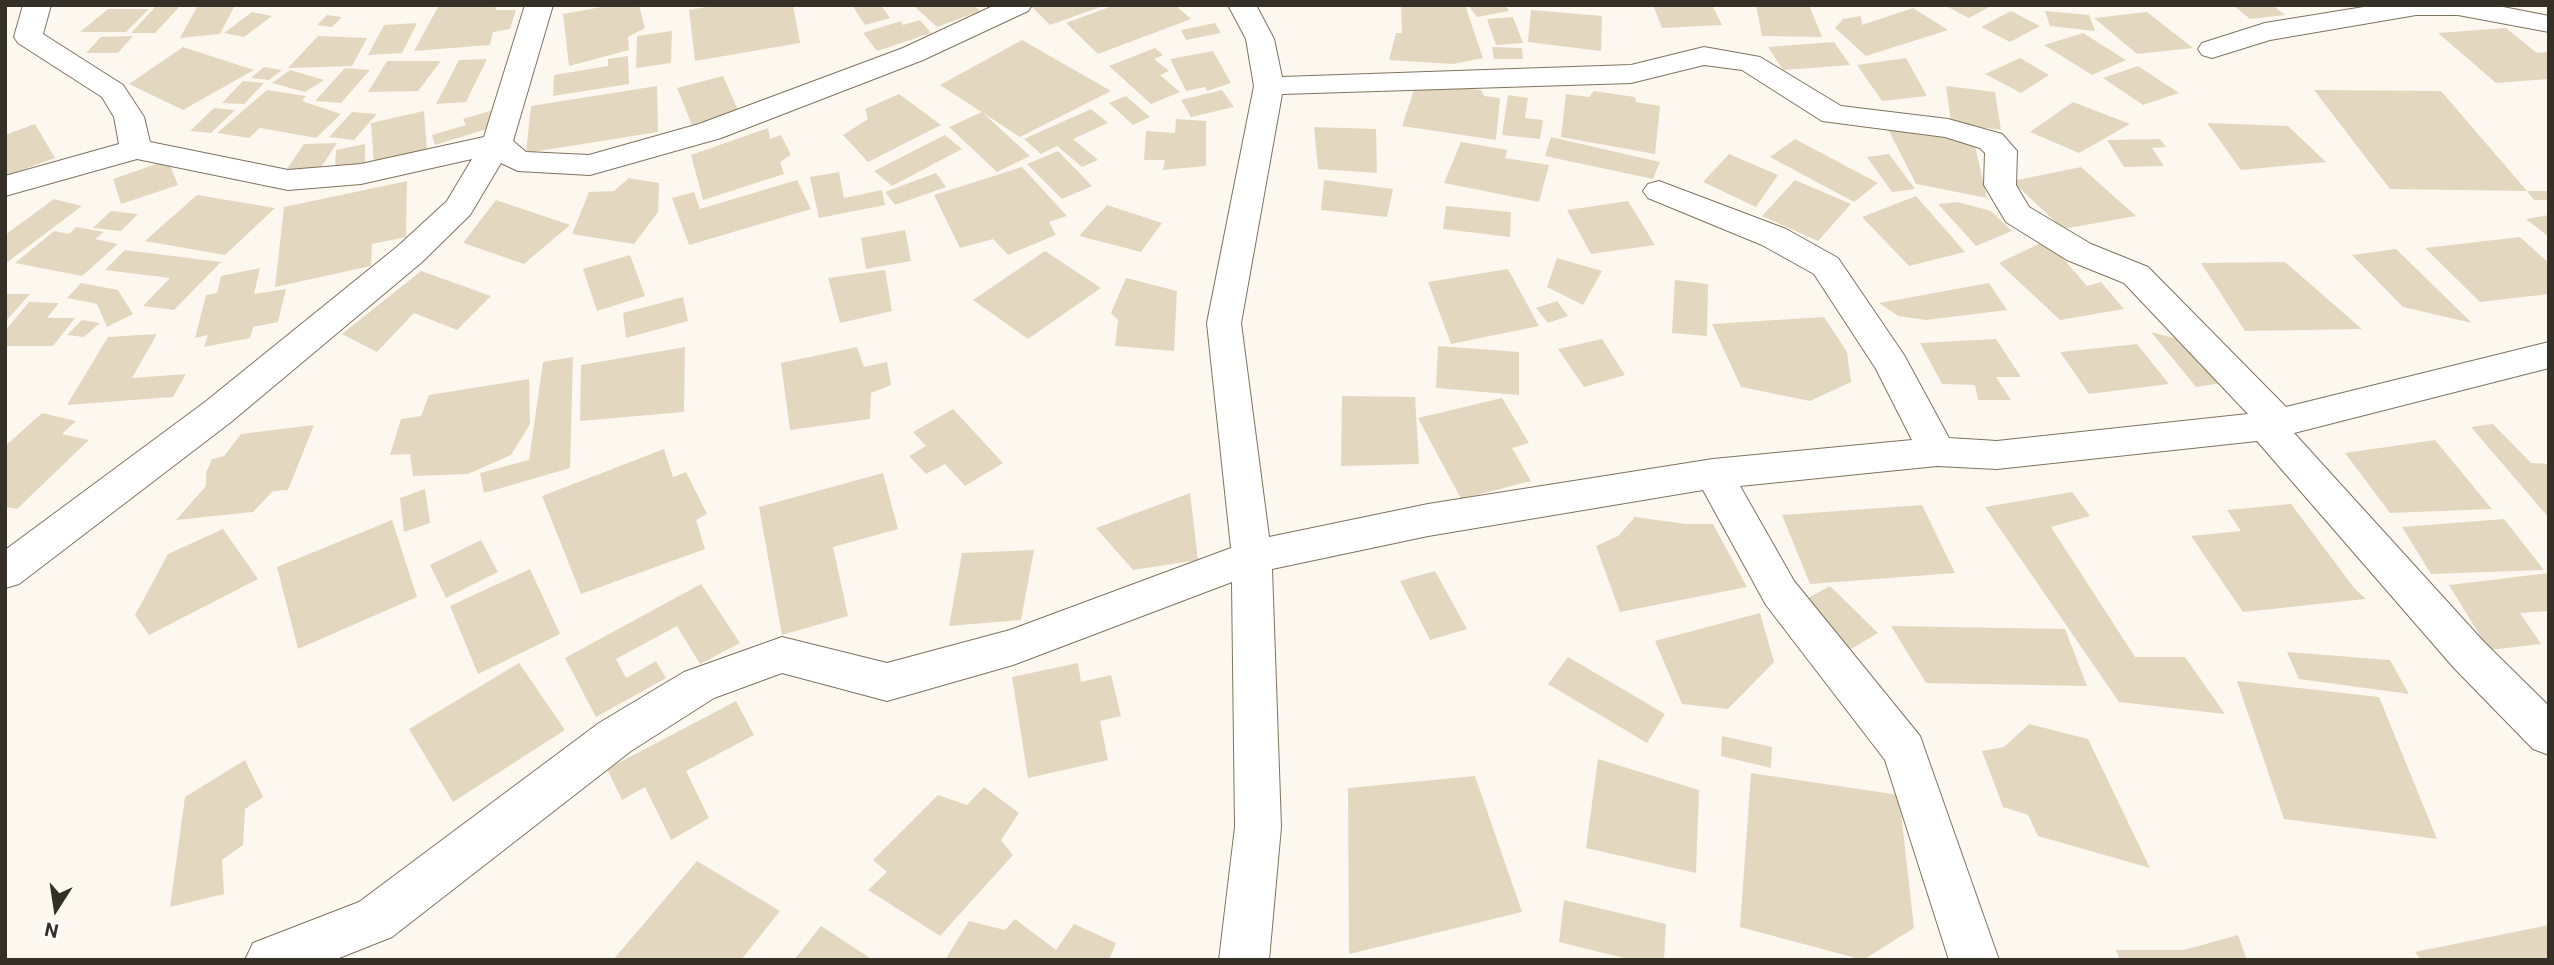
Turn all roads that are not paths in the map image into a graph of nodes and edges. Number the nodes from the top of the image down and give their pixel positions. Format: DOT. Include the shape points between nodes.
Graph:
graph roads {
  1 [pos="37,5"];
  2 [pos="539,5"];
  3 [pos="1018,5"];
  4 [pos="1242,5"];
  5 [pos="2549,24"];
  6 [pos="2212,49"];
  7 [pos="1269,86"];
  8 [pos="497,144"];
  9 [pos="136,149"];
  10 [pos="5,186"];
  11 [pos="1659,191"];
  12 [pos="2549,355"];
  13 [pos="2272,424"];
  14 [pos="1937,452"];
  15 [pos="1713,474"];
  16 [pos="1252,557"];
  17 [pos="5,572"];
  18 [pos="2549,735"];
  19 [pos="270,960"];
  20 [pos="1244,960"];
  21 [pos="1974,960"];
  1 -- 9 [label="street" via="28,37 113,91 129,117"];
  2 -- 8 [label="street"];
  3 -- 8 [label="street" via="913,54 710,131 590,165 518,161"];
  4 -- 7 [label="street" via="1260,39"];
  5 -- 6 [label="street" via="2458,7 2416,7 2264,32"];
  7 -- 13 [label="street" via="1631,74 1704,56 1750,63 1833,114 1948,128 1990,141 2001,151 2000,185 2017,214 2079,252 2136,275"];
  7 -- 16 [label="street" via="1224,323"];
  8 -- 9 [label="street" via="361,174 288,180"];
  8 -- 17 [label="street" via="459,208 410,254 218,412"];
  9 -- 10 [label="street"];
  11 -- 14 [label="street" via="1774,237 1826,266 1891,364"];
  12 -- 13 [label="street"];
  13 -- 14 [label="street" via="1997,455"];
  13 -- 18 [label="street" via="2469,655"];
  14 -- 15 [label="street"];
  15 -- 16 [label="street" via="1428,520"];
  15 -- 21 [label="street" via="1780,593 1903,750"];
  16 -- 19 [label="street" via="1013,647 887,682 782,654 699,685 615,737 375,920"];
  16 -- 20 [label="street" via="1258,827"];
}
